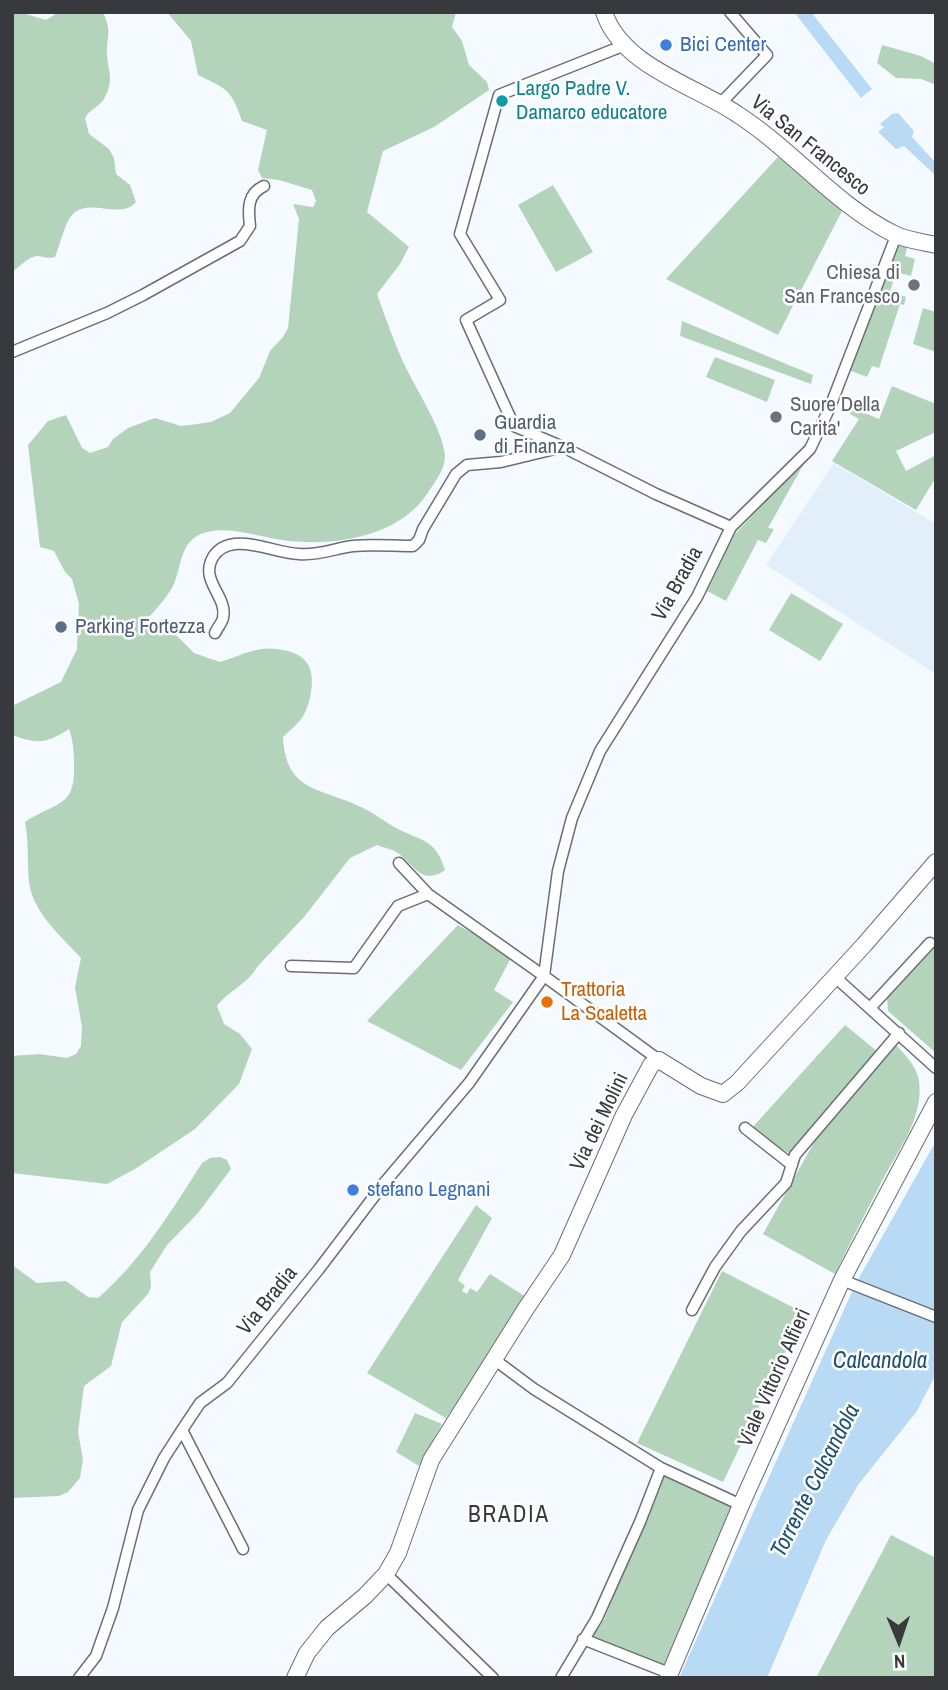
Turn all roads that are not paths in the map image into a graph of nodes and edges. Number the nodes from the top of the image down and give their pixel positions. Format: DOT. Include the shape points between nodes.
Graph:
graph roads {
  1 [pos="604,12"];
  2 [pos="730,12"];
  3 [pos="625,45"];
  4 [pos="720,104"];
  5 [pos="264,187"];
  6 [pos="897,236"];
  7 [pos="936,245"];
  8 [pos="12,352"];
  9 [pos="563,447"];
  10 [pos="731,527"];
  11 [pos="215,632"];
  12 [pos="936,862"];
  13 [pos="399,863"];
  14 [pos="428,894"];
  15 [pos="930,943"];
  16 [pos="291,966"];
  17 [pos="544,976"];
  18 [pos="834,976"];
  19 [pos="870,1008"];
  20 [pos="899,1033"];
  21 [pos="659,1060"];
  22 [pos="936,1068"];
  23 [pos="936,1102"];
  24 [pos="745,1128"];
  25 [pos="792,1165"];
  26 [pos="842,1280"];
  27 [pos="692,1310"];
  28 [pos="936,1317"];
  29 [pos="495,1360"];
  30 [pos="182,1430"];
  31 [pos="661,1468"];
  32 [pos="741,1505"];
  33 [pos="243,1549"];
  34 [pos="386,1574"];
  35 [pos="583,1640"];
  36 [pos="668,1675"];
  37 [pos="79,1678"];
  38 [pos="295,1678"];
  39 [pos="493,1678"];
  40 [pos="561,1678"];
  1 -- 3 [label="street, Via San Francesco"];
  2 -- 4 [label="street" via="766,55"];
  3 -- 4 [label="street, Via San Francesco" via="660,73"];
  3 -- 9 [label="street" via="499,95 460,234 500,300 466,320 514,426"];
  4 -- 6 [label="street, Via San Francesco" via="761,131 852,209"];
  5 -- 8 [label="street" via="250,196 250,226 240,241 107,313"];
  6 -- 7 [label="street, Via San Francesco"];
  6 -- 10 [label="street, Via Bradia" via="815,441"];
  9 -- 10 [label="street"];
  9 -- 11 [label="street" via="467,465 456,474 413,546 355,546 303,555 244,544 220,548 208,571 222,605 223,617"];
  10 -- 17 [label="street, Via Bradia" via="697,597 600,751 572,818 556,881"];
  12 -- 18 [label="street, Via dei Molini"];
  13 -- 14 [label="street"];
  14 -- 16 [label="street" via="398,906 354,968"];
  14 -- 17 [label="street"];
  15 -- 19 [label="street"];
  17 -- 21 [label="street"];
  17 -- 30 [label="street, Via Bradia" via="469,1083 227,1383 200,1403"];
  18 -- 19 [label="street"];
  18 -- 21 [label="street, Via dei Molini" via="723,1094"];
  19 -- 20 [label="street"];
  20 -- 22 [label="street"];
  20 -- 25 [label="street" via="795,1155"];
  21 -- 29 [label="street, Via dei Molini" via="651,1065 624,1115 562,1255"];
  23 -- 26 [label="street, Viale Vittorio Alfieri"];
  24 -- 25 [label="street"];
  25 -- 27 [label="street" via="786,1183 715,1267"];
  26 -- 28 [label="street"];
  26 -- 32 [label="street, Viale Vittorio Alfieri"];
  29 -- 31 [label="street"];
  29 -- 34 [label="street, Via dei Molini" via="431,1460"];
  30 -- 33 [label="street"];
  30 -- 37 [label="street, Via Bradia" via="138,1510 96,1656"];
  31 -- 32 [label="street"];
  31 -- 35 [label="street" via="608,1594"];
  32 -- 36 [label="street, Viale Vittorio Alfieri"];
  34 -- 38 [label="street, Via dei Molini" via="327,1628"];
  34 -- 39 [label="street"];
  35 -- 36 [label="street"];
  35 -- 40 [label="street"];
}
